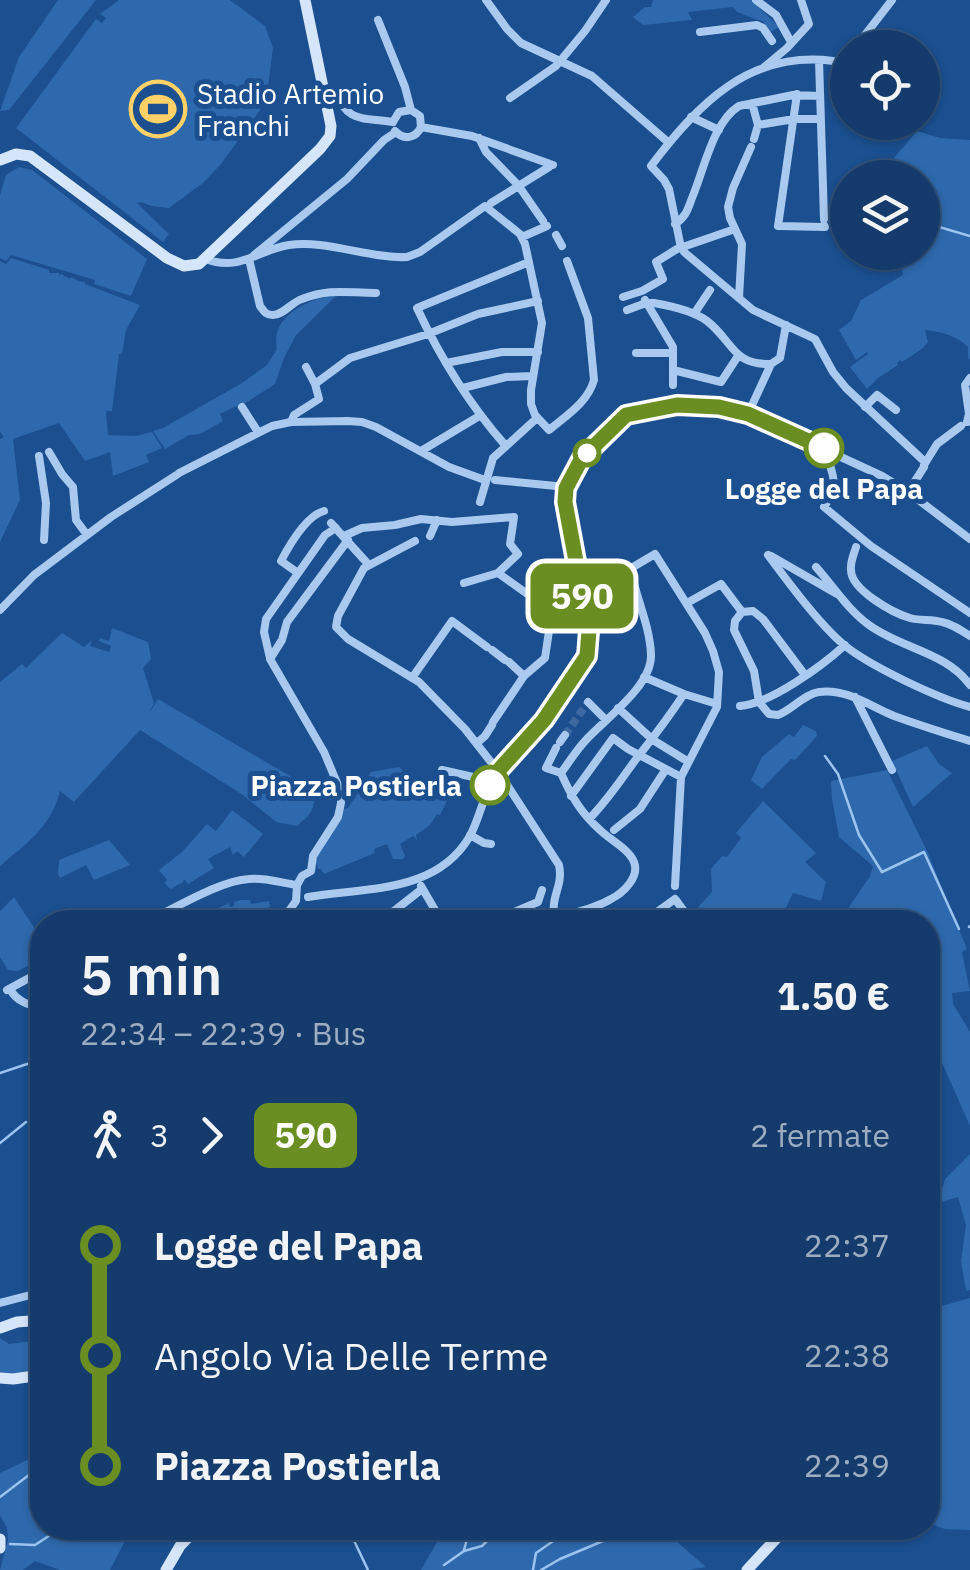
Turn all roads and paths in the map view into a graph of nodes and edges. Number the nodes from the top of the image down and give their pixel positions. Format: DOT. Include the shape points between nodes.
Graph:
graph roads {
  1 [pos="305,0"];
  2 [pos="486,0"];
  3 [pos="606,0"];
  4 [pos="756,0"];
  5 [pos="801,0"];
  6 [pos="892,0"];
  7 [pos="378,20"];
  8 [pos="868,30"];
  9 [pos="700,32"];
  10 [pos="772,41"];
  11 [pos="791,42"];
  12 [pos="819,60"];
  13 [pos="830,60"];
  14 [pos="559,61"];
  15 [pos="762,70"];
  16 [pos="329,88"];
  17 [pos="797,94"];
  18 [pos="820,96"];
  19 [pos="510,98"];
  20 [pos="752,104"];
  21 [pos="411,110"];
  22 [pos="691,116"];
  23 [pos="794,119"];
  24 [pos="817,119"];
  25 [pos="393,122"];
  26 [pos="758,124"];
  27 [pos="421,127"];
  28 [pos="719,130"];
  29 [pos="396,132"];
  30 [pos="480,138"];
  31 [pos="669,143"];
  32 [pos="1,160"];
  33 [pos="518,185"];
  34 [pos="488,205"];
  35 [pos="675,224"];
  36 [pos="549,228"];
  37 [pos="736,228"];
  38 [pos="522,237"];
  39 [pos="562,246"];
  40 [pos="681,247"];
  41 [pos="213,252"];
  42 [pos="249,259"];
  43 [pos="567,261"];
  44 [pos="529,262"];
  45 [pos="228,264"];
  46 [pos="710,290"];
  47 [pos="642,291"];
  48 [pos="376,292"];
  49 [pos="623,297"];
  50 [pos="739,298"];
  51 [pos="538,300"];
  52 [pos="646,303"];
  53 [pos="626,310"];
  54 [pos="694,314"];
  55 [pos="786,326"];
  56 [pos="428,334"];
  57 [pos="538,352"];
  58 [pos="673,352"];
  59 [pos="636,353"];
  60 [pos="738,356"];
  61 [pos="446,363"];
  62 [pos="771,364"];
  63 [pos="306,366"];
  64 [pos="673,370"];
  65 [pos="533,376"];
  66 [pos="970,378"];
  67 [pos="315,384"];
  68 [pos="673,385"];
  69 [pos="463,388"];
  70 [pos="242,406"];
  71 [pos="865,407"];
  72 [pos="896,410"];
  73 [pos="481,415"];
  74 [pos="537,418"];
  75 [pos="292,422"];
  76 [pos="258,432"];
  77 [pos="505,445"];
  78 [pos="824,448"];
  79 [pos="421,451"];
  80 [pos="49,452"];
  81 [pos="38,456"];
  82 [pos="924,465"];
  83 [pos="484,480"];
  84 [pos="496,480"];
  85 [pos="566,488"];
  86 [pos="908,492"];
  87 [pos="480,502"];
  88 [pos="324,511"];
  89 [pos="437,520"];
  90 [pos="88,535"];
  91 [pos="430,536"];
  92 [pos="346,538"];
  93 [pos="970,539"];
  94 [pos="44,540"];
  95 [pos="415,541"];
  96 [pos="858,542"];
  97 [pos="368,564"];
  98 [pos="816,567"];
  99 [pos="469,569"];
  100 [pos="298,573"];
  101 [pos="498,573"];
  102 [pos="841,596"];
  103 [pos="687,603"];
  104 [pos="968,608"];
  105 [pos="0,610"];
  106 [pos="742,612"];
  107 [pos="970,636"];
  108 [pos="845,645"];
  109 [pos="871,647"];
  110 [pos="862,656"];
  111 [pos="270,659"];
  112 [pos="805,675"];
  113 [pos="524,676"];
  114 [pos="412,678"];
  115 [pos="644,678"];
  116 [pos="970,685"];
  117 [pos="684,694"];
  118 [pos="855,697"];
  119 [pos="588,702"];
  120 [pos="759,702"];
  121 [pos="718,704"];
  122 [pos="740,706"];
  123 [pos="970,707"];
  124 [pos="618,708"];
  125 [pos="606,720"];
  126 [pos="653,740"];
  127 [pos="970,741"];
  128 [pos="560,742"];
  129 [pos="477,743"];
  130 [pos="639,755"];
  131 [pos="687,762"];
  132 [pos="666,769"];
  133 [pos="442,770"];
  134 [pos="892,770"];
  135 [pos="498,771"];
  136 [pos="561,773"];
  137 [pos="681,776"];
  138 [pos="490,785"];
  139 [pos="571,796"];
  140 [pos="589,819"];
  141 [pos="614,830"];
  142 [pos="470,835"];
  143 [pos="491,844"];
  144 [pos="421,884"];
  145 [pos="297,885"];
  146 [pos="542,890"];
  147 [pos="675,892"];
  148 [pos="304,897"];
  149 [pos="169,910"];
  150 [pos="292,910"];
  151 [pos="393,910"];
  152 [pos="437,910"];
  153 [pos="519,910"];
  154 [pos="553,910"];
  155 [pos="585,910"];
  156 [pos="656,910"];
  157 [pos="685,910"];
  158 [pos="30,978"];
  159 [pos="6,991"];
  160 [pos="30,1004"];
  161 [pos="30,1295"];
  162 [pos="0,1303"];
  163 [pos="30,1321"];
  164 [pos="0,1328"];
  165 [pos="30,1377"];
  166 [pos="0,1378"];
  167 [pos="0,1540"];
  168 [pos="186,1540"];
  169 [pos="775,1540"];
  170 [pos="0,1548"];
  171 [pos="166,1570"];
  172 [pos="747,1570"];
  1 -- 16 [label="street"];
  2 -- 14 [label="street" via="526,46"];
  3 -- 14 [label="street"];
  4 -- 11 [label="street" via="776,15"];
  5 -- 11 [label="street" via="809,24"];
  6 -- 8 [label="street"];
  7 -- 21 [label="street"];
  9 -- 10 [label="street" via="757,25"];
  11 -- 15 [label="street"];
  12 -- 13 [label="street"];
  12 -- 15 [label="street"];
  12 -- 18 [label="street"];
  14 -- 19 [label="street"];
  14 -- 31 [label="street" via="595,78"];
  15 -- 22 [label="street" via="725,86"];
  16 -- 25 [label="street" via="355,118"];
  16 -- 41 [label="street" via="332,126 326,142"];
  17 -- 18 [label="street"];
  17 -- 20 [label="street"];
  17 -- 23 [label="street"];
  18 -- 23 [label="street" via="824,224 778,226"];
  20 -- 26 [label="street"];
  20 -- 28 [label="street" via="732,110"];
  21 -- 25 [label="street"];
  21 -- 27 [label="street"];
  22 -- 28 [label="street"];
  22 -- 31 [label="street"];
  23 -- 24 [label="street"];
  23 -- 26 [label="street"];
  25 -- 29 [label="street"];
  26 -- 37 [label="street" via="728,207"];
  27 -- 29 [label="street" via="409,137"];
  27 -- 30 [label="street"];
  28 -- 35 [label="street" via="687,211"];
  29 -- 42 [label="street"];
  30 -- 33 [label="street"];
  30 -- 33 [label="street" via="551,166"];
  31 -- 35 [label="street" via="651,166 667,184"];
  32 -- 41 [label="street" via="33,157 167,258 197,265"];
  33 -- 34 [label="street"];
  33 -- 36 [label="street"];
  34 -- 38 [label="street"];
  34 -- 42 [label="street" via="412,256 290,244"];
  35 -- 40 [label="street"];
  36 -- 38 [label="street"];
  36 -- 39 [label="street"];
  37 -- 40 [label="street"];
  37 -- 50 [label="street" via="742,244"];
  38 -- 44 [label="street"];
  40 -- 47 [label="street" via="656,262 663,279"];
  40 -- 50 [label="street"];
  41 -- 45 [label="street"];
  41 -- 45 [label="street"];
  42 -- 45 [label="street"];
  42 -- 48 [label="street" via="260,306 271,315 334,290"];
  43 -- 74 [label="street" via="588,318 594,380 583,401 549,430"];
  44 -- 51 [label="street"];
  44 -- 56 [label="street" via="418,311"];
  46 -- 54 [label="street"];
  47 -- 49 [label="street"];
  47 -- 52 [label="street"];
  50 -- 55 [label="street"];
  51 -- 56 [label="street"];
  51 -- 57 [label="street"];
  52 -- 53 [label="street"];
  52 -- 54 [label="street"];
  52 -- 58 [label="street"];
  54 -- 60 [label="street"];
  55 -- 62 [label="street" via="780,358"];
  55 -- 71 [label="street" via="818,342 833,372"];
  56 -- 61 [label="street"];
  56 -- 67 [label="street" via="347,360"];
  57 -- 61 [label="street"];
  57 -- 65 [label="street"];
  58 -- 59 [label="street"];
  58 -- 64 [label="street"];
  60 -- 62 [label="street"];
  60 -- 64 [label="street" via="721,382"];
  61 -- 69 [label="street"];
  62 -- 78 [label="street" via="752,416"];
  63 -- 67 [label="street"];
  64 -- 68 [label="street"];
  65 -- 69 [label="street"];
  65 -- 74 [label="street"];
  66 -- 82 [label="street" via="964,424 937,444"];
  67 -- 75 [label="street" via="320,398"];
  69 -- 73 [label="street"];
  70 -- 76 [label="street"];
  71 -- 72 [label="street" via="878,396"];
  71 -- 82 [label="street"];
  73 -- 77 [label="street"];
  73 -- 79 [label="street"];
  74 -- 77 [label="street"];
  75 -- 76 [label="street"];
  75 -- 79 [label="street" via="362,422"];
  76 -- 90 [label="street" via="178,473"];
  77 -- 83 [label="street"];
  78 -- 86 [label="street"];
  78 -- 96 [label="street" via="835,484 824,508"];
  79 -- 83 [label="street"];
  80 -- 90 [label="street" via="73,487 76,522"];
  81 -- 94 [label="street"];
  82 -- 86 [label="street"];
  83 -- 87 [label="street"];
  84 -- 85 [label="street"];
  86 -- 93 [label="street"];
  88 -- 100 [label="street" via="310,519 281,561"];
  89 -- 91 [label="street"];
  89 -- 92 [label="street" via="362,528"];
  89 -- 101 [label="street" via="514,518 510,542 518,554"];
  90 -- 105 [label="street" via="31,577"];
  92 -- 97 [label="street"];
  92 -- 100 [label="street" via="334,526"];
  92 -- 111 [label="street" via="289,619"];
  95 -- 97 [label="street"];
  96 -- 104 [label="street"];
  96 -- 107 [label="street" via="851,574 871,596 907,617 939,621"];
  97 -- 114 [label="street" via="337,630"];
  98 -- 102 [label="street"];
  99 -- 101 [label="street" via="464,582"];
  100 -- 111 [label="street" via="265,622"];
  101 -- 113 [label="street" via="553,619 546,656"];
  102 -- 108 [label="street" via="768,555"];
  102 -- 116 [label="street" via="870,626 950,665"];
  103 -- 106 [label="street" via="722,584"];
  103 -- 115 [label="street" via="655,554 633,566 649,640"];
  103 -- 121 [label="street" via="717,662"];
  106 -- 112 [label="street" via="764,619"];
  106 -- 120 [label="street" via="734,630 754,671"];
  108 -- 110 [label="street"];
  108 -- 112 [label="street"];
  109 -- 110 [label="street"];
  110 -- 123 [label="street"];
  111 -- 145 [label="street" via="341,794 334,826"];
  112 -- 120 [label="street"];
  113 -- 114 [label="street" via="452,621"];
  113 -- 129 [label="street"];
  114 -- 129 [label="street"];
  115 -- 117 [label="street"];
  115 -- 124 [label="street"];
  117 -- 121 [label="street"];
  117 -- 126 [label="street"];
  118 -- 120 [label="street" via="816,692 778,715"];
  118 -- 127 [label="street"];
  118 -- 134 [label="street"];
  119 -- 125 [label="street"];
  120 -- 122 [label="street"];
  121 -- 131 [label="street"];
  124 -- 125 [label="street"];
  124 -- 126 [label="street"];
  125 -- 136 [label="street"];
  126 -- 130 [label="street"];
  126 -- 131 [label="street"];
  128 -- 136 [label="street" via="546,768"];
  129 -- 135 [label="street"];
  130 -- 132 [label="street"];
  130 -- 139 [label="street" via="612,738"];
  130 -- 140 [label="street"];
  131 -- 137 [label="street"];
  132 -- 137 [label="street"];
  132 -- 141 [label="street" via="640,809"];
  133 -- 138 [label="street"];
  135 -- 138 [label="street"];
  135 -- 154 [label="street" via="559,866"];
  136 -- 139 [label="street"];
  137 -- 147 [label="street"];
  138 -- 142 [label="street"];
  139 -- 140 [label="street"];
  140 -- 155 [label="street" via="629,854 635,874 612,899"];
  142 -- 143 [label="street"];
  142 -- 144 [label="street"];
  144 -- 148 [label="street"];
  144 -- 151 [label="street"];
  144 -- 152 [label="street"];
  145 -- 148 [label="street"];
  145 -- 149 [label="street" via="236,881"];
  146 -- 153 [label="street" via="538,902"];
  147 -- 156 [label="street"];
  147 -- 157 [label="street"];
  148 -- 150 [label="street"];
  158 -- 159 [label="street"];
  159 -- 160 [label="street"];
  161 -- 162 [label="street"];
  163 -- 164 [label="street"];
  165 -- 166 [label="street"];
  167 -- 170 [label="street"];
  168 -- 171 [label="street"];
  169 -- 172 [label="street"];
}
